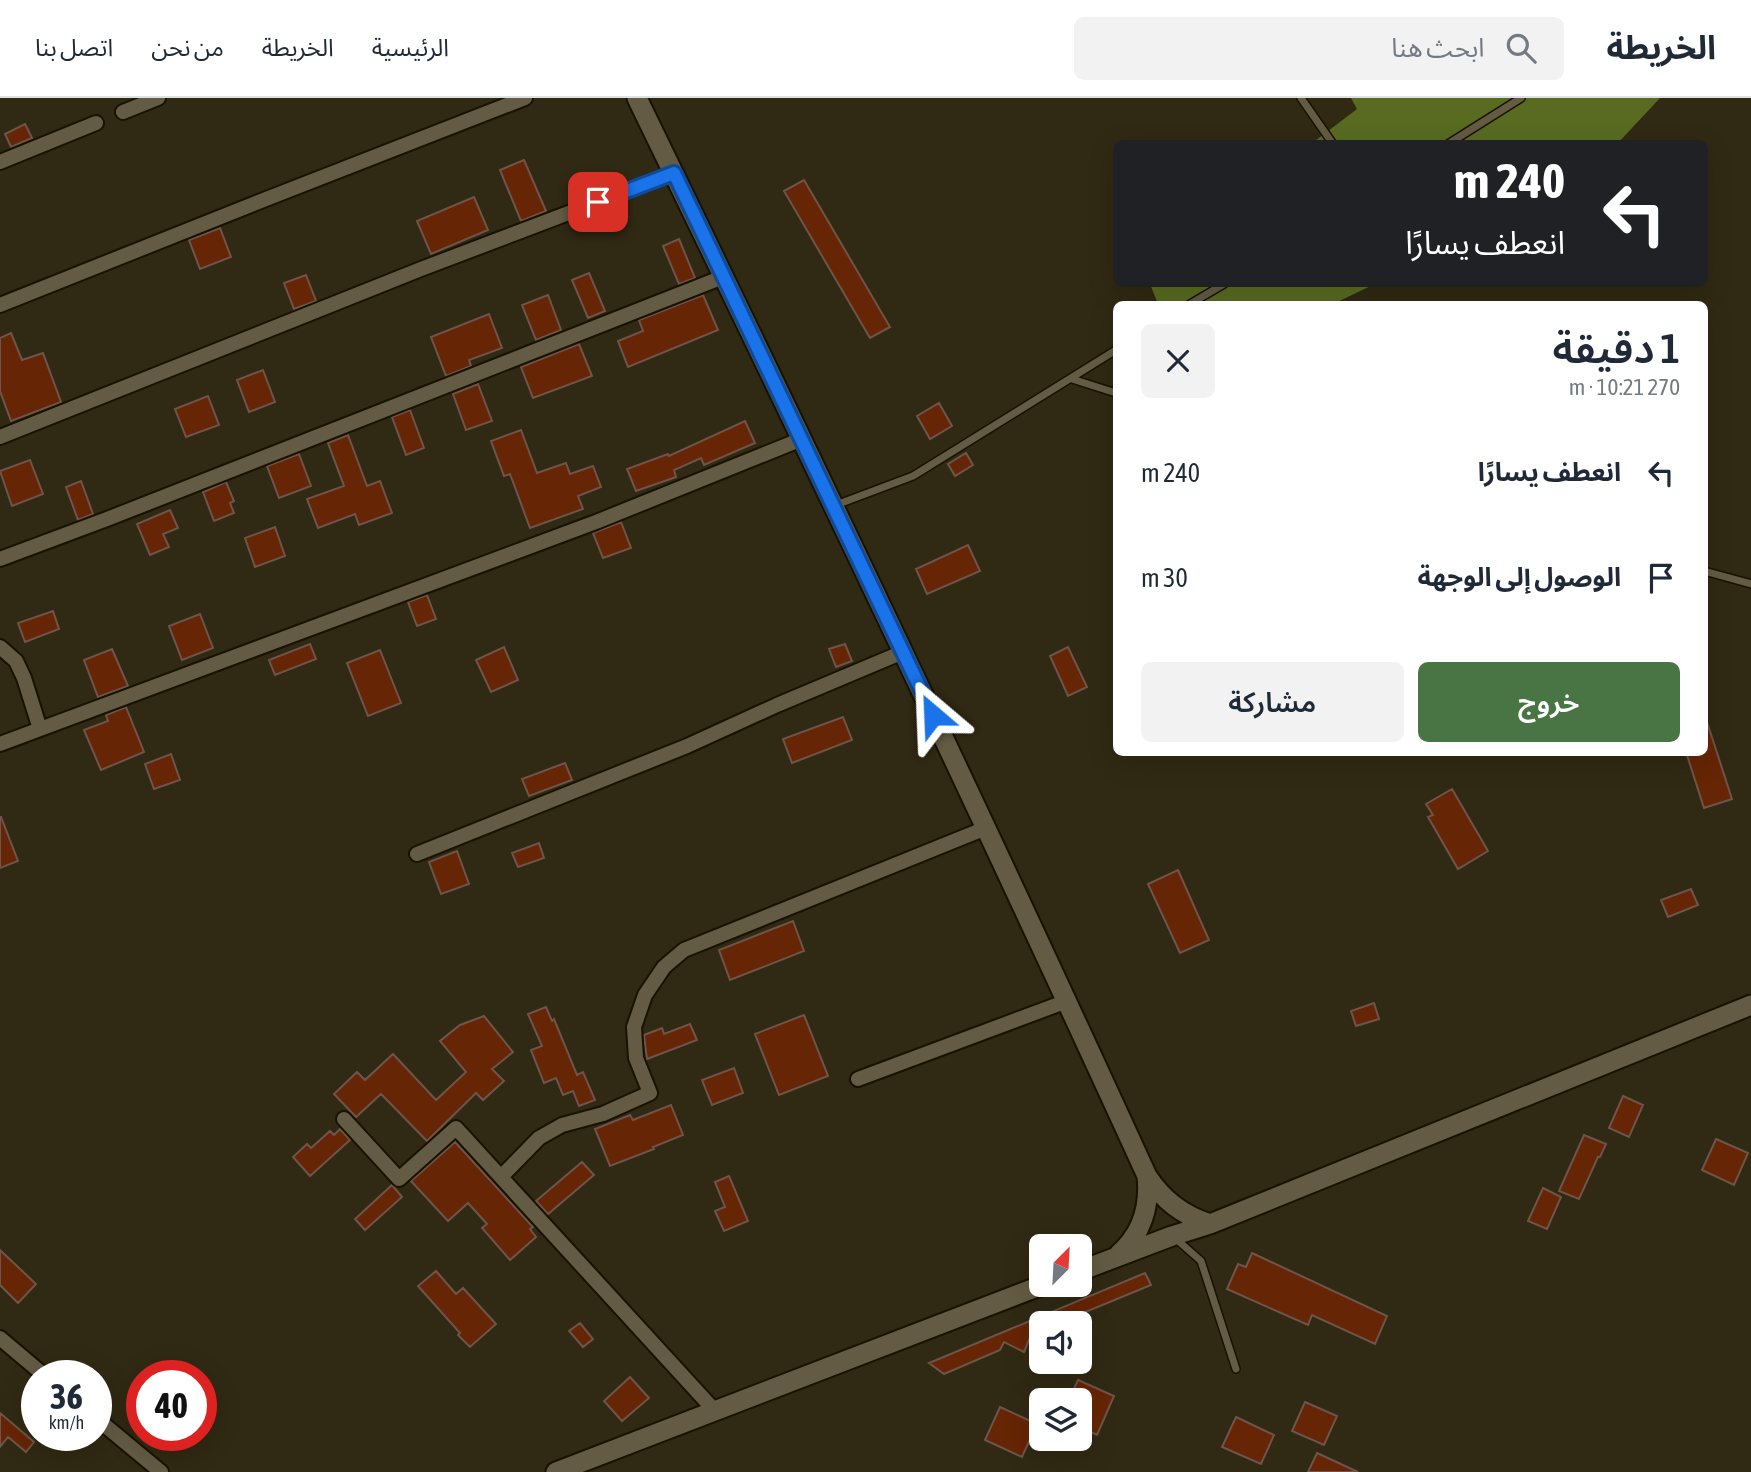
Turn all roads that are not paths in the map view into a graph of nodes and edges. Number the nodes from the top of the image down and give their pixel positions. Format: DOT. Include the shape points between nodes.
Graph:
graph roads {
  1 [pos="158,98"];
  2 [pos="525,98"];
  3 [pos="638,98"];
  4 [pos="1301,98"];
  5 [pos="1521,98"];
  6 [pos="123,112"];
  7 [pos="96,123"];
  8 [pos="1330,140"];
  9 [pos="1454,140"];
  10 [pos="0,162"];
  11 [pos="674,173"];
  12 [pos="723,276"];
  13 [pos="1219,287"];
  14 [pos="1195,301"];
  15 [pos="0,305"];
  16 [pos="1113,352"];
  17 [pos="1072,379"];
  18 [pos="1113,392"];
  19 [pos="0,437"];
  20 [pos="802,439"];
  21 [pos="834,506"];
  22 [pos="0,559"];
  23 [pos="1708,572"];
  24 [pos="1751,584"];
  25 [pos="0,647"];
  26 [pos="903,652"];
  27 [pos="40,729"];
  28 [pos="0,744"];
  29 [pos="986,828"];
  30 [pos="417,854"];
  31 [pos="1067,1002"];
  32 [pos="1751,1005"];
  33 [pos="858,1079"];
  34 [pos="344,1119"];
  35 [pos="1147,1176"];
  36 [pos="501,1177"];
  37 [pos="1210,1224"];
  38 [pos="1172,1236"];
  39 [pos="1115,1258"];
  40 [pos="1092,1267"];
  41 [pos="1029,1290"];
  42 [pos="0,1338"];
  43 [pos="26,1360"];
  44 [pos="1236,1369"];
  45 [pos="715,1411"];
  46 [pos="112,1431"];
  47 [pos="161,1472"];
  48 [pos="556,1472"];
  1 -- 6 [label="street"];
  2 -- 15 [label="street"];
  3 -- 11 [label="street"];
  4 -- 8 [label="lane"];
  5 -- 9 [label="lane"];
  7 -- 10 [label="street"];
  11 -- 12 [label="street"];
  11 -- 19 [label="street"];
  12 -- 20 [label="street"];
  12 -- 22 [label="street"];
  13 -- 14 [label="lane"];
  16 -- 17 [label="lane"];
  17 -- 18 [label="lane"];
  17 -- 21 [label="lane" via="913,476"];
  20 -- 21 [label="street"];
  20 -- 27 [label="street" via="596,522"];
  21 -- 26 [label="street"];
  23 -- 24 [label="lane"];
  25 -- 27 [label="street" via="16,661"];
  26 -- 29 [label="street"];
  26 -- 30 [label="street" via="687,747"];
  27 -- 28 [label="street"];
  29 -- 31 [label="street"];
  29 -- 36 [label="street" via="684,950 664,967 645,995 634,1027 636,1058 650,1093 603,1114 562,1125 539,1138"];
  31 -- 33 [label="street"];
  31 -- 35 [label="street"];
  32 -- 37 [label="street"];
  34 -- 36 [label="street" via="399,1179 456,1128"];
  35 -- 37 [label="street" via="1173,1206"];
  35 -- 39 [label="street" via="1145,1215 1133,1239"];
  36 -- 45 [label="street"];
  37 -- 38 [label="street"];
  38 -- 39 [label="street"];
  38 -- 44 [label="lane" via="1201,1261"];
  39 -- 40 [label="street"];
  41 -- 45 [label="street"];
  42 -- 43 [label="street"];
  45 -- 48 [label="street"];
  46 -- 47 [label="street"];
}
